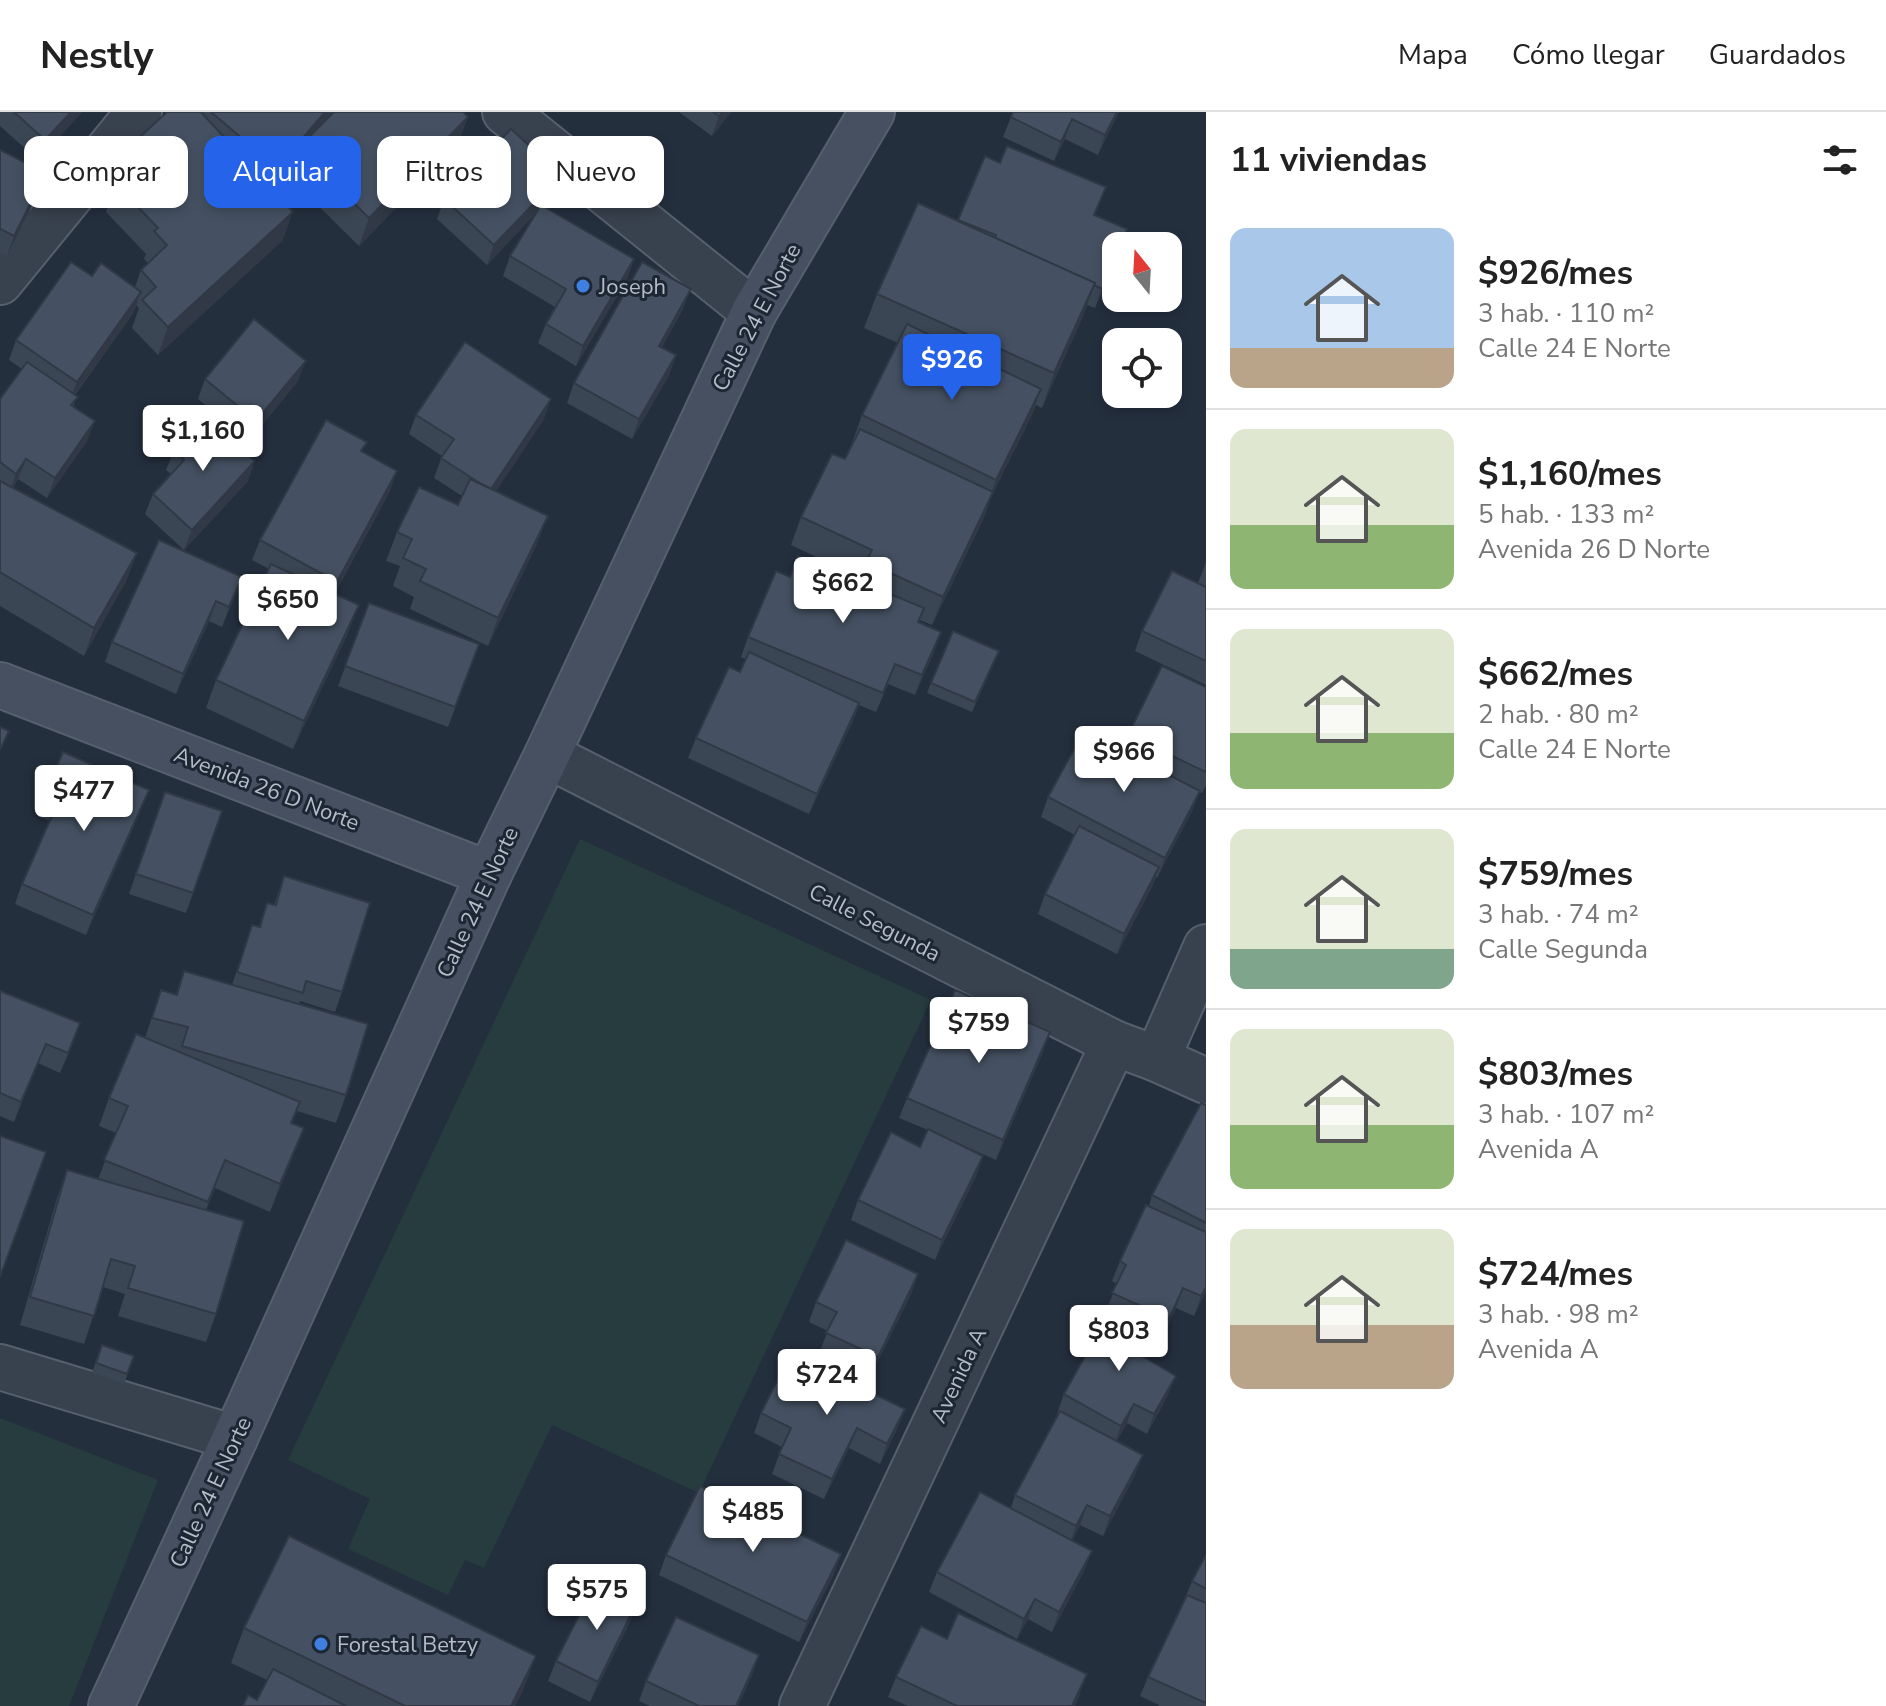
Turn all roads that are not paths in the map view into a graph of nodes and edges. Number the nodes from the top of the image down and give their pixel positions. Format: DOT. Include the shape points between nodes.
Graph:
graph roads {
  1 [pos="139,112"];
  2 [pos="505,112"];
  3 [pos="872,112"];
  4 [pos="0,282"];
  5 [pos="754,312"];
  6 [pos="0,685"];
  7 [pos="547,755"];
  8 [pos="489,874"];
  9 [pos="1206,947"];
  10 [pos="1114,1043"];
  11 [pos="1157,1059"];
  12 [pos="1206,1081"];
  13 [pos="0,1367"];
  14 [pos="235,1438"];
  15 [pos="111,1706"];
  16 [pos="802,1706"];
  1 -- 4 [label="street"];
  2 -- 5 [label="street"];
  3 -- 5 [label="main road, Calle 24 E Norte"];
  5 -- 7 [label="main road, Calle 24 E Norte"];
  6 -- 8 [label="main road, Avenida 26 D Norte"];
  7 -- 8 [label="main road, Calle 24 E Norte"];
  7 -- 10 [label="street, Calle Segunda"];
  8 -- 14 [label="main road, Calle 24 E Norte"];
  9 -- 11 [label="street"];
  10 -- 11 [label="street, Calle Segunda"];
  10 -- 16 [label="street, Avenida A"];
  11 -- 12 [label="street, Calle Segunda"];
  13 -- 14 [label="street"];
  14 -- 15 [label="main road, Calle 24 E Norte"];
}
